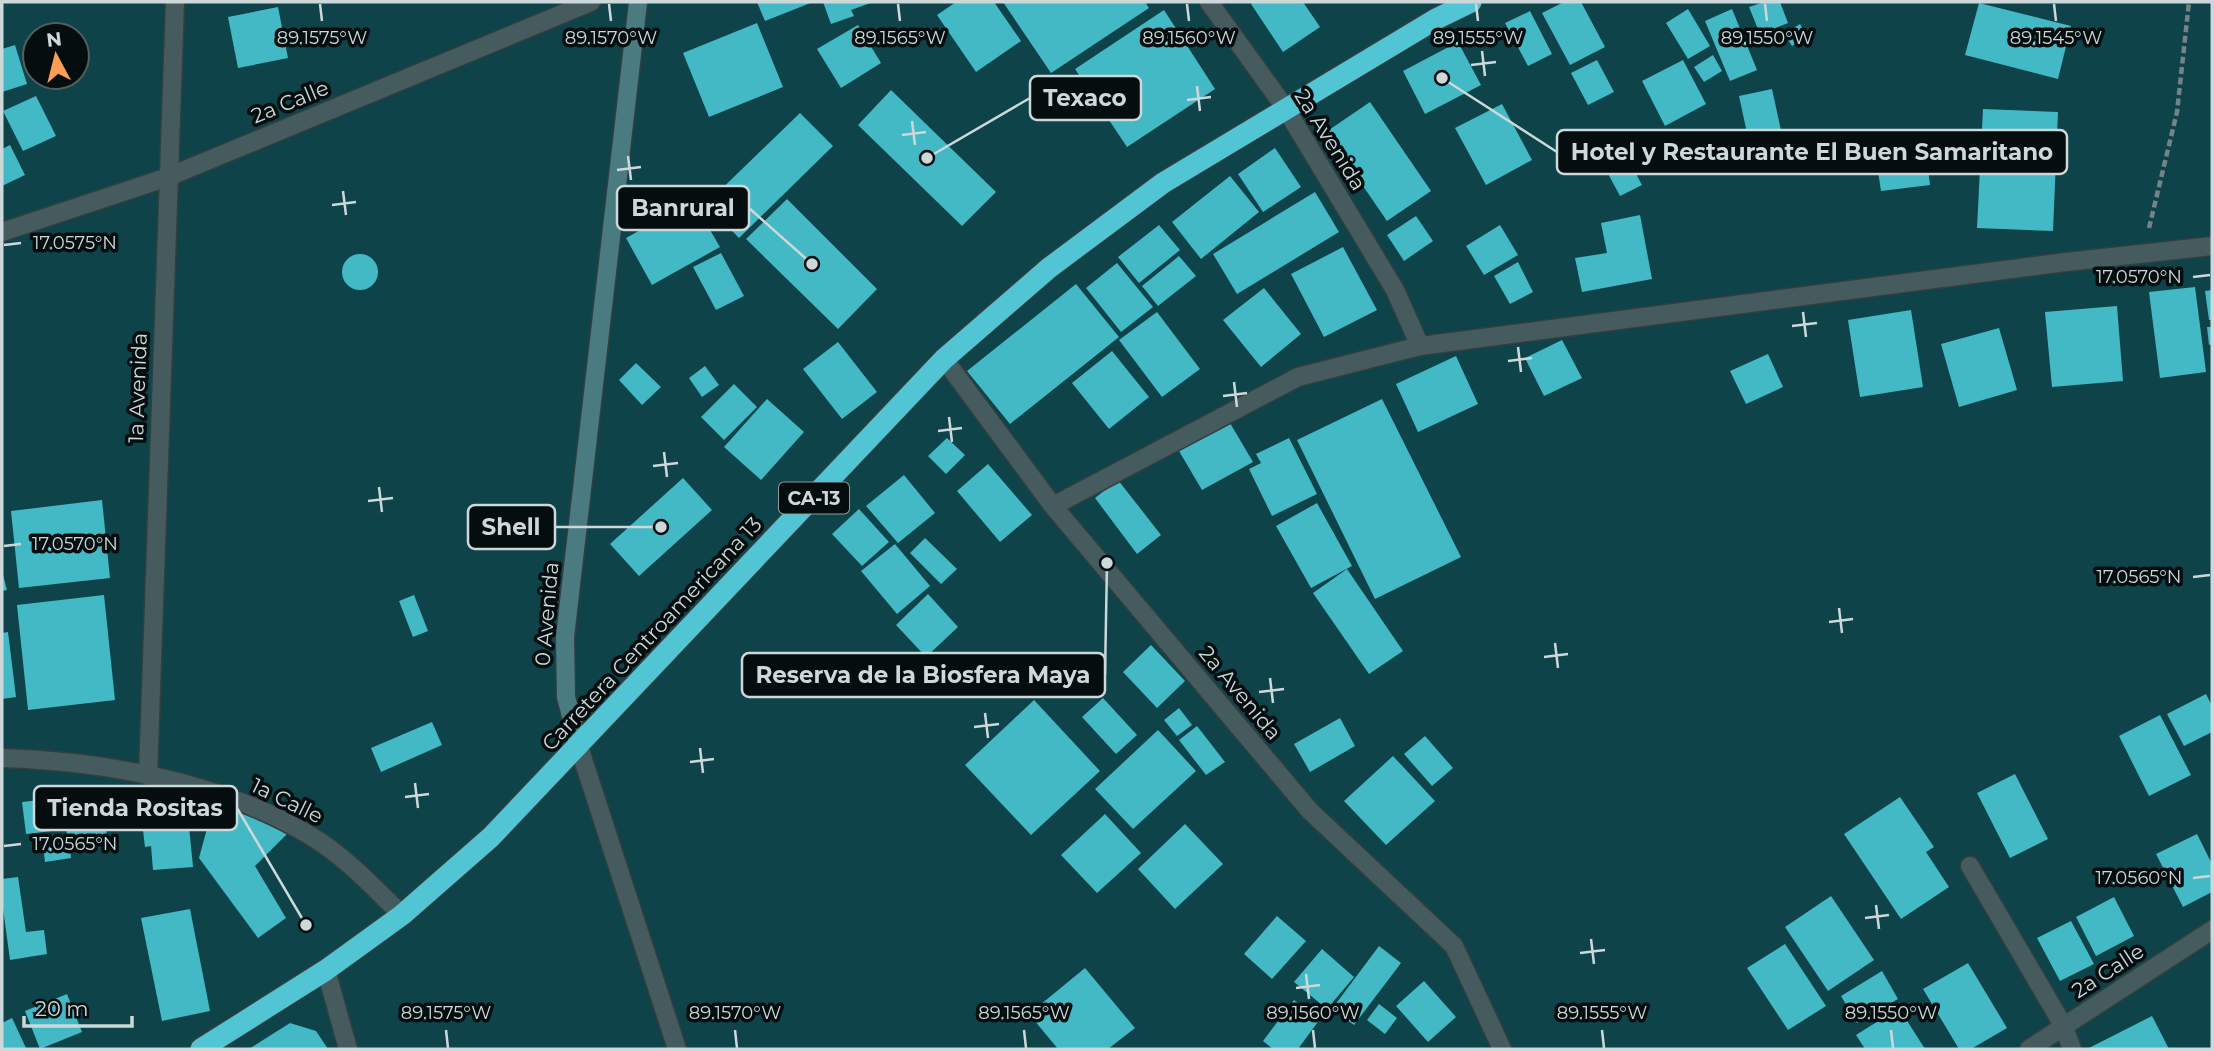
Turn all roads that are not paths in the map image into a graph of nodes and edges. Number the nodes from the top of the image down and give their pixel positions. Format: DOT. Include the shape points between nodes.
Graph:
graph roads {
  1 [pos="175,2"];
  2 [pos="591,2"];
  3 [pos="638,2"];
  4 [pos="1209,2"];
  5 [pos="1471,2"];
  6 [pos="1286,109"];
  7 [pos="167,177"];
  8 [pos="2,232"];
  9 [pos="2212,246"];
  10 [pos="1420,346"];
  11 [pos="944,359"];
  12 [pos="1053,506"];
  13 [pos="579,747"];
  14 [pos="2,758"];
  15 [pos="148,776"];
  16 [pos="1970,866"];
  17 [pos="402,915"];
  18 [pos="2212,930"];
  19 [pos="326,970"];
  20 [pos="2064,1027"];
  21 [pos="201,1049"];
  22 [pos="348,1049"];
  23 [pos="677,1049"];
  24 [pos="1502,1049"];
  25 [pos="2029,1049"];
  26 [pos="2072,1049"];
  1 -- 7 [label="street, 1a Avenida"];
  2 -- 7 [label="street, 2a Calle"];
  3 -- 13 [label="street, 0 Avenida" via="565,637 566,697"];
  4 -- 6 [label="street, 2a Avenida"];
  5 -- 6 [label="highway, Carretera Centroamericana 13 / CA-13"];
  6 -- 10 [label="street, 2a Avenida" via="1395,290"];
  6 -- 11 [label="highway, Carretera Centroamericana 13 / CA-13" via="1163,183 1049,268"];
  7 -- 8 [label="street, 2a Calle"];
  7 -- 15 [label="street, 1a Avenida"];
  9 -- 10 [label="street"];
  10 -- 12 [label="street" via="1298,377"];
  11 -- 12 [label="street, 2a Avenida"];
  11 -- 13 [label="highway, Carretera Centroamericana 13 / CA-13"];
  12 -- 24 [label="street, 2a Avenida" via="1310,811 1454,946"];
  13 -- 17 [label="highway, Carretera Centroamericana 13 / CA-13" via="492,837"];
  13 -- 23 [label="street, 0 Avenida"];
  14 -- 15 [label="street, 1a Calle"];
  15 -- 17 [label="street, 1a Calle" via="245,804 310,836 342,858"];
  16 -- 20 [label="street"];
  17 -- 19 [label="highway, Carretera Centroamericana 13 / CA-13"];
  18 -- 20 [label="street, 2a Calle"];
  19 -- 21 [label="highway, Carretera Centroamericana 13 / CA-13"];
  19 -- 22 [label="street"];
  20 -- 25 [label="street, 2a Calle"];
  20 -- 26 [label="street"];
}
